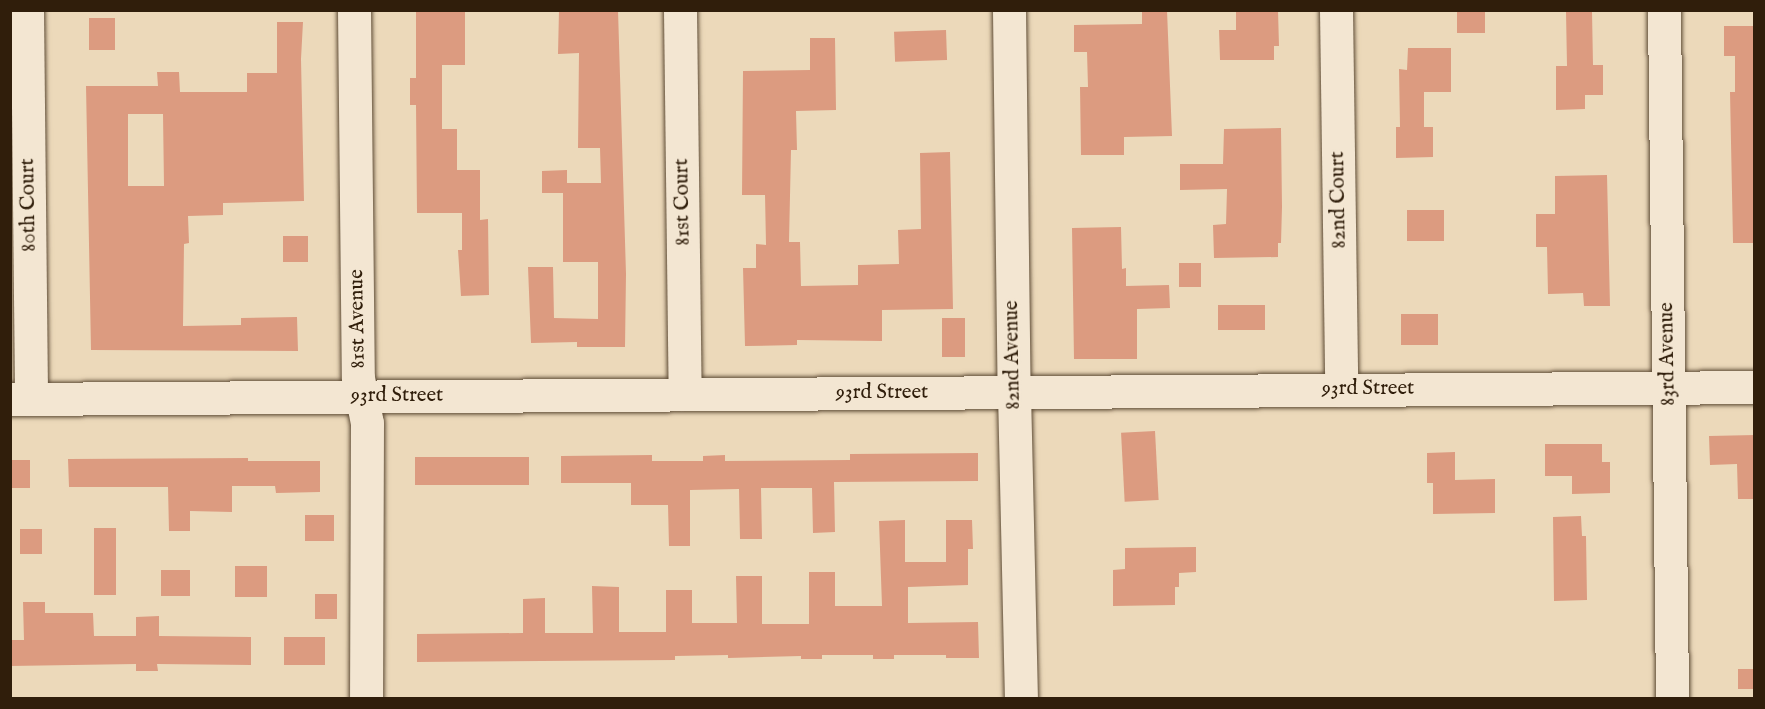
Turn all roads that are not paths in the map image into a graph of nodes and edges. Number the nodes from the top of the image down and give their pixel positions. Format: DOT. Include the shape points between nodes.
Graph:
graph roads {
  1 [pos="27,10"];
  2 [pos="354,10"];
  3 [pos="680,10"];
  4 [pos="1009,10"];
  5 [pos="1336,10"];
  6 [pos="1664,10"];
  7 [pos="1669,387"];
  8 [pos="1755,387"];
  9 [pos="1341,390"];
  10 [pos="1014,392"];
  11 [pos="686,394"];
  12 [pos="362,397"];
  13 [pos="21,399"];
  14 [pos="366,699"];
  15 [pos="1022,699"];
  16 [pos="1672,699"];
  1 -- 13 [label="street, 80th Court"];
  2 -- 12 [label="street, 81st Avenue" via="358,378"];
  3 -- 11 [label="street, 81st Court"];
  4 -- 10 [label="street, 82nd Avenue"];
  5 -- 9 [label="street, 82nd Court"];
  6 -- 7 [label="street, 83rd Avenue"];
  7 -- 8 [label="street, 93rd Street"];
  7 -- 9 [label="street, 93rd Street"];
  7 -- 16 [label="street, 83rd Avenue"];
  9 -- 10 [label="street, 93rd Street"];
  10 -- 11 [label="street, 93rd Street"];
  10 -- 15 [label="street, 82nd Avenue"];
  11 -- 12 [label="street, 93rd Street"];
  12 -- 13 [label="street, 93rd Street"];
  12 -- 14 [label="street, 81st Avenue" via="366,423"];
}
